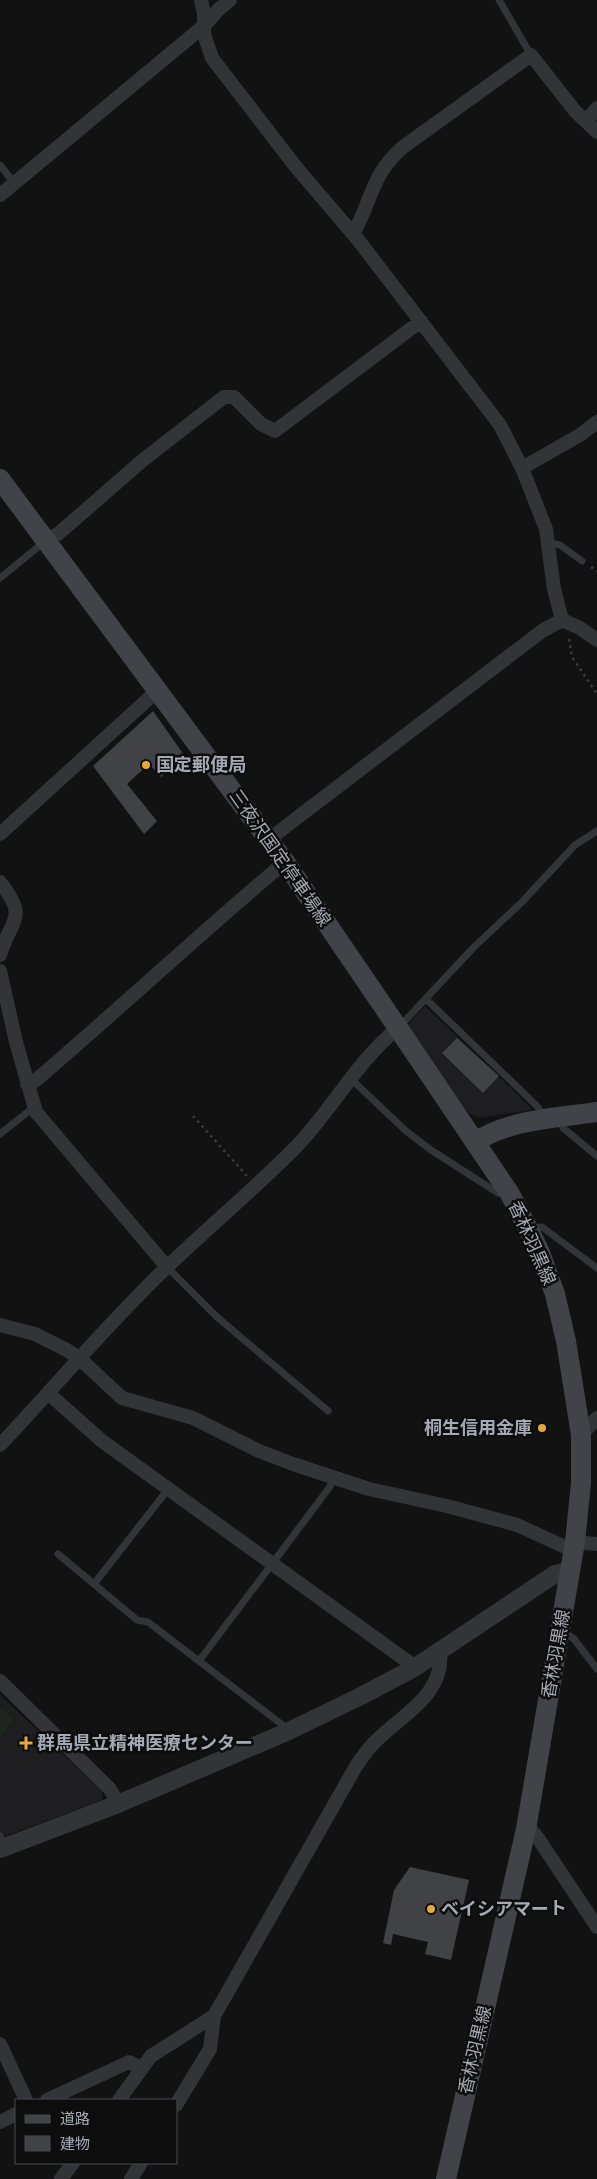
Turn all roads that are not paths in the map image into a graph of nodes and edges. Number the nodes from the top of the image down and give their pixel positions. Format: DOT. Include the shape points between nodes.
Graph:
graph roads {
  1 [pos="201,0"];
  2 [pos="230,0"];
  3 [pos="499,0"];
  4 [pos="205,25"];
  5 [pos="531,55"];
  6 [pos="597,108"];
  7 [pos="587,120"];
  8 [pos="597,132"];
  9 [pos="0,165"];
  10 [pos="14,184"];
  11 [pos="0,195"];
  12 [pos="353,234"];
  13 [pos="421,321"];
  14 [pos="597,422"];
  15 [pos="522,468"];
  16 [pos="0,478"];
  17 [pos="46,540"];
  18 [pos="549,543"];
  19 [pos="582,561"];
  20 [pos="0,578"];
  21 [pos="567,622"];
  22 [pos="597,640"];
  23 [pos="157,691"];
  24 [pos="597,831"];
  25 [pos="0,834"];
  26 [pos="268,840"];
  27 [pos="285,862"];
  28 [pos="0,882"];
  29 [pos="0,955"];
  30 [pos="0,971"];
  31 [pos="426,999"];
  32 [pos="4,1007"];
  33 [pos="398,1028"];
  34 [pos="350,1077"];
  35 [pos="27,1084"];
  36 [pos="34,1107"];
  37 [pos="597,1112"];
  38 [pos="552,1119"];
  39 [pos="0,1134"];
  40 [pos="475,1142"];
  41 [pos="597,1156"];
  42 [pos="510,1194"];
  43 [pos="529,1228"];
  44 [pos="167,1267"];
  45 [pos="597,1268"];
  46 [pos="0,1325"];
  47 [pos="79,1358"];
  48 [pos="48,1393"];
  49 [pos="328,1411"];
  50 [pos="597,1418"];
  51 [pos="581,1435"];
  52 [pos="0,1445"];
  53 [pos="334,1478"];
  54 [pos="169,1488"];
  55 [pos="597,1544"];
  56 [pos="58,1554"];
  57 [pos="573,1554"];
  58 [pos="272,1563"];
  59 [pos="94,1584"];
  60 [pos="561,1630"];
  61 [pos="440,1651"];
  62 [pos="199,1661"];
  63 [pos="414,1668"];
  64 [pos="597,1669"];
  65 [pos="0,1682"];
  66 [pos="289,1731"];
  67 [pos="118,1804"];
  68 [pos="526,1829"];
  69 [pos="2,1844"];
  70 [pos="597,1927"];
  71 [pos="214,2016"];
  72 [pos="0,2044"];
  73 [pos="142,2068"];
  74 [pos="26,2099"];
  75 [pos="49,2099"];
  76 [pos="120,2099"];
  77 [pos="178,2102"];
  78 [pos="15,2114"];
  79 [pos="0,2122"];
  80 [pos="72,2164"];
  81 [pos="140,2164"];
  82 [pos="61,2179"];
  83 [pos="131,2179"];
  84 [pos="446,2179"];
  1 -- 4 [label="street"];
  2 -- 4 [label="street"];
  3 -- 5 [label="lane"];
  4 -- 10 [label="street"];
  4 -- 12 [label="street" via="206,44 212,58 296,167"];
  5 -- 7 [label="street" via="575,111"];
  5 -- 12 [label="street" via="388,162 374,183"];
  6 -- 7 [label="street"];
  7 -- 8 [label="street"];
  9 -- 10 [label="lane"];
  10 -- 11 [label="street"];
  12 -- 13 [label="street"];
  13 -- 15 [label="street" via="500,425"];
  13 -- 17 [label="street" via="275,431 261,424 234,397 224,397 143,460 58,534"];
  14 -- 15 [label="street"];
  15 -- 18 [label="street"];
  16 -- 17 [label="main road, 三夜沢国定停車場線"];
  17 -- 20 [label="lane"];
  17 -- 23 [label="main road, 三夜沢国定停車場線"];
  18 -- 19 [label="lane" via="560,545"];
  18 -- 21 [label="street" via="554,589"];
  21 -- 22 [label="street"];
  21 -- 26 [label="street" via="542,630"];
  23 -- 25 [label="street"];
  23 -- 26 [label="main road, 三夜沢国定停車場線"];
  24 -- 31 [label="lane" via="576,845"];
  26 -- 27 [label="main road, 三夜沢国定停車場線"];
  27 -- 33 [label="main road, 三夜沢国定停車場線"];
  27 -- 35 [label="street" via="198,936 141,991 35,1081"];
  28 -- 29 [label="street" via="17,910"];
  30 -- 32 [label="street"];
  31 -- 33 [label="lane"];
  31 -- 38 [label="lane"];
  32 -- 35 [label="street"];
  33 -- 34 [label="street"];
  33 -- 40 [label="main road, 三夜沢国定停車場線"];
  34 -- 42 [label="lane" via="431,1150 498,1193"];
  34 -- 44 [label="street" via="296,1146"];
  35 -- 36 [label="street"];
  36 -- 39 [label="lane"];
  36 -- 44 [label="street"];
  37 -- 38 [label="main road"];
  38 -- 40 [label="main road" via="507,1127"];
  38 -- 41 [label="lane"];
  40 -- 42 [label="main road, 香林羽黒線"];
  42 -- 43 [label="main road, 香林羽黒線"];
  43 -- 45 [label="lane" via="542,1227"];
  43 -- 51 [label="main road, 香林羽黒線" via="555,1294 570,1359"];
  44 -- 47 [label="street"];
  44 -- 49 [label="lane" via="217,1317"];
  46 -- 47 [label="street" via="35,1334"];
  47 -- 48 [label="street"];
  47 -- 53 [label="street" via="122,1398 193,1418 260,1451"];
  48 -- 52 [label="street"];
  48 -- 54 [label="street" via="102,1441"];
  50 -- 51 [label="street"];
  51 -- 57 [label="main road, 香林羽黒線" via="581,1483"];
  53 -- 57 [label="street" via="527,1528"];
  53 -- 58 [label="lane"];
  54 -- 58 [label="street"];
  54 -- 59 [label="lane"];
  55 -- 57 [label="street"];
  56 -- 59 [label="lane"];
  57 -- 60 [label="main road, 香林羽黒線"];
  57 -- 61 [label="street" via="555,1574"];
  58 -- 62 [label="lane"];
  58 -- 63 [label="street"];
  59 -- 62 [label="lane" via="137,1620 148,1622"];
  60 -- 64 [label="lane" via="574,1639"];
  60 -- 68 [label="main road, 香林羽黒線"];
  61 -- 63 [label="street"];
  61 -- 71 [label="street" via="441,1668 431,1690 362,1757"];
  62 -- 66 [label="lane"];
  63 -- 66 [label="street"];
  65 -- 67 [label="street" via="110,1789"];
  66 -- 67 [label="street"];
  67 -- 69 [label="street"];
  68 -- 70 [label="street" via="533,1832"];
  68 -- 84 [label="main road, 香林羽黒線"];
  71 -- 73 [label="street" via="151,2056"];
  71 -- 77 [label="street" via="210,2049"];
  72 -- 74 [label="street"];
  73 -- 75 [label="street" via="129,2062"];
  73 -- 76 [label="street"];
  78 -- 79 [label="street"];
  80 -- 82 [label="street"];
  81 -- 83 [label="street"];
}
